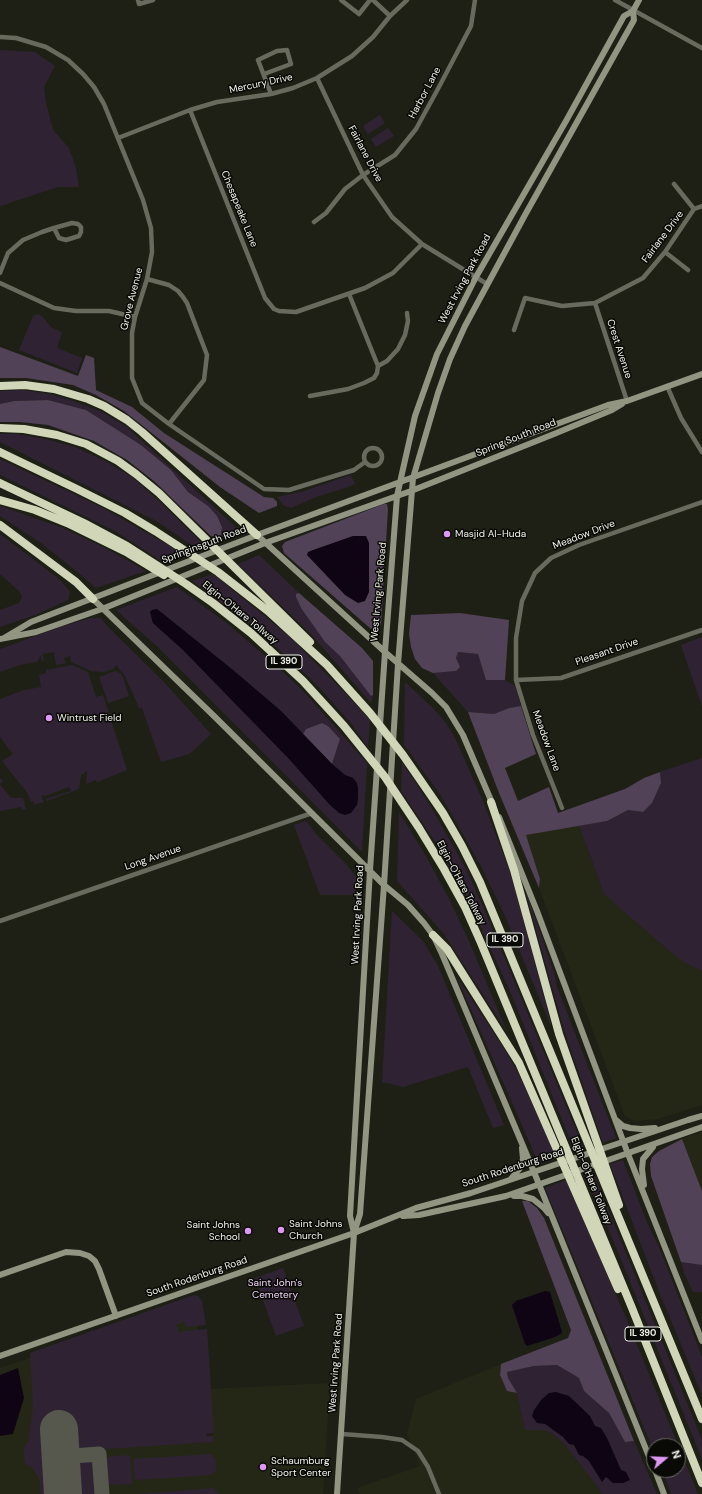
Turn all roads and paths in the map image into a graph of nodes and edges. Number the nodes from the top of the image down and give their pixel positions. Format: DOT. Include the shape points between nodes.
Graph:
graph roads {
  1 [pos="138,0"];
  2 [pos="153,0"];
  3 [pos="341,0"];
  4 [pos="371,0"];
  5 [pos="407,0"];
  6 [pos="475,0"];
  7 [pos="615,0"];
  8 [pos="639,0"];
  9 [pos="634,10"];
  10 [pos="390,16"];
  11 [pos="0,37"];
  12 [pos="702,48"];
  13 [pos="264,74"];
  14 [pos="317,78"];
  15 [pos="271,94"];
  16 [pos="190,110"];
  17 [pos="118,138"];
  18 [pos="364,175"];
  19 [pos="674,184"];
  20 [pos="702,206"];
  21 [pos="694,209"];
  22 [pos="314,222"];
  23 [pos="54,228"];
  24 [pos="422,244"];
  25 [pos="665,252"];
  26 [pos="688,270"];
  27 [pos="0,273"];
  28 [pos="476,277"];
  29 [pos="147,279"];
  30 [pos="0,283"];
  31 [pos="487,284"];
  32 [pos="349,294"];
  33 [pos="595,303"];
  34 [pos="407,313"];
  35 [pos="135,317"];
  36 [pos="514,330"];
  37 [pos="378,366"];
  38 [pos="702,374"];
  39 [pos="0,386"];
  40 [pos="667,386"];
  41 [pos="310,396"];
  42 [pos="627,401"];
  43 [pos="169,424"];
  44 [pos="0,428"];
  45 [pos="0,452"];
  46 [pos="702,452"];
  47 [pos="365,462"];
  48 [pos="413,478"];
  49 [pos="0,483"];
  50 [pos="400,483"];
  51 [pos="411,490"];
  52 [pos="397,496"];
  53 [pos="1,500"];
  54 [pos="702,502"];
  55 [pos="0,525"];
  56 [pos="257,535"];
  57 [pos="265,543"];
  58 [pos="153,565"];
  59 [pos="93,599"];
  60 [pos="102,609"];
  61 [pos="702,630"];
  62 [pos="2,638"];
  63 [pos="384,652"];
  64 [pos="398,664"];
  65 [pos="327,665"];
  66 [pos="516,680"];
  67 [pos="491,802"];
  68 [pos="562,808"];
  69 [pos="312,813"];
  70 [pos="370,870"];
  71 [pos="384,885"];
  72 [pos="0,921"];
  73 [pos="433,935"];
  74 [pos="702,1116"];
  75 [pos="616,1120"];
  76 [pos="666,1127"];
  77 [pos="702,1127"];
  78 [pos="624,1141"];
  79 [pos="521,1143"];
  80 [pos="655,1144"];
  81 [pos="628,1154"];
  82 [pos="534,1172"];
  83 [pos="606,1179"];
  84 [pos="509,1180"];
  85 [pos="539,1186"];
  86 [pos="579,1188"];
  87 [pos="506,1196"];
  88 [pos="646,1197"];
  89 [pos="399,1216"];
  90 [pos="553,1219"];
  91 [pos="354,1233"];
  92 [pos="0,1275"];
  93 [pos="116,1316"];
  94 [pos="702,1341"];
  95 [pos="0,1356"];
  96 [pos="702,1419"];
  97 [pos="342,1434"];
  98 [pos="646,1449"];
  99 [pos="658,1478"];
  100 [pos="702,1483"];
  101 [pos="337,1494"];
  102 [pos="439,1494"];
  103 [pos="664,1494"];
  1 -- 2 [label="street" via="139,4"];
  3 -- 4 [label="street" via="359,14"];
  4 -- 10 [label="street"];
  5 -- 10 [label="street, Mercury Drive"];
  6 -- 18 [label="street, Harbor Lane" via="470,26 416,129 395,156"];
  7 -- 9 [label="street"];
  8 -- 9 [label="main road, West Irving Park Road"];
  9 -- 12 [label="street"];
  9 -- 28 [label="main road, West Irving Park Road" via="624,16"];
  9 -- 31 [label="main road, West Irving Park Road" via="634,20"];
  10 -- 14 [label="street, Mercury Drive" via="373,37 352,56"];
  11 -- 17 [label="street, Grove Avenue" via="16,38 46,47 68,60 98,93"];
  13 -- 13 [label="street" via="258,60 277,51 287,50 291,64"];
  13 -- 15 [label="street"];
  14 -- 15 [label="street, Mercury Drive"];
  14 -- 18 [label="street, Fairlane Drive"];
  15 -- 16 [label="street, Mercury Drive" via="217,102"];
  16 -- 17 [label="street, Mercury Drive"];
  16 -- 32 [label="street, Chesapeake Lane" via="265,298 274,309 296,312"];
  17 -- 29 [label="street, Grove Avenue" via="149,220 152,252"];
  18 -- 22 [label="street, Harbor Lane" via="345,189 326,213"];
  18 -- 24 [label="street, Fairlane Drive" via="392,217"];
  19 -- 21 [label="street"];
  20 -- 21 [label="street, Fairlane Drive"];
  21 -- 25 [label="street, Fairlane Drive"];
  23 -- 23 [label="street" via="59,238 66,240 79,236 81,232 81,227 72,223"];
  23 -- 27 [label="street" via="24,240 8,253"];
  24 -- 28 [label="street, Fairlane Drive"];
  24 -- 32 [label="street" via="393,273"];
  25 -- 26 [label="street"];
  25 -- 33 [label="street, Fairlane Drive" via="643,278"];
  28 -- 31 [label="street, Fairlane Drive"];
  28 -- 50 [label="main road, West Irving Park Road" via="437,354 415,416"];
  29 -- 35 [label="street, Grove Avenue"];
  29 -- 43 [label="street" via="169,285 187,302 207,355 204,380"];
  30 -- 35 [label="street" via="54,308 109,311"];
  31 -- 48 [label="main road, West Irving Park Road" via="450,359"];
  32 -- 37 [label="street"];
  33 -- 36 [label="street, Fairlane Drive" via="562,306 525,298"];
  33 -- 42 [label="street, Crest Avenue"];
  34 -- 37 [label="street" via="405,335 398,349 387,361"];
  35 -- 43 [label="street, Grove Avenue" via="132,333 132,378 142,403"];
  37 -- 41 [label="street" via="378,373 374,378 364,383 348,389"];
  38 -- 40 [label="main road, Spring South Road"];
  39 -- 56 [label="highway" via="25,385 54,389 104,406 142,432"];
  40 -- 42 [label="main road, Spring South Road"];
  40 -- 46 [label="street" via="681,418"];
  42 -- 48 [label="main road, Spring South Road" via="608,405"];
  42 -- 51 [label="main road, Spring South Road" via="612,410"];
  43 -- 47 [label="street, Grove Avenue" via="264,489 290,490 354,470"];
  44 -- 65 [label="highway" via="57,435 86,444 136,474 159,493 232,565 315,648"];
  45 -- 65 [label="highway, Elgin-O'Hare Tollway / IL 390" via="103,502 189,552 268,611"];
  47 -- 47 [label="street, Grove Avenue" via="370,466 378,464 382,456 374,448 366,451"];
  48 -- 50 [label="main road, Springinsguth Road"];
  48 -- 51 [label="main road, West Irving Park Road"];
  49 -- 58 [label="highway" via="84,523 126,546"];
  50 -- 52 [label="main road, West Irving Park Road"];
  50 -- 56 [label="main road, Springinsguth Road"];
  51 -- 52 [label="main road, Springinsguth Road"];
  51 -- 64 [label="main road, West Irving Park Road"];
  52 -- 57 [label="main road, Springinsguth Road"];
  52 -- 63 [label="main road, West Irving Park Road"];
  53 -- 58 [label="highway" via="67,523"];
  54 -- 66 [label="street, Meadow Drive" via="579,545 552,558 535,573 522,601 516,638"];
  55 -- 59 [label="highway" via="76,582"];
  56 -- 57 [label="main road"];
  56 -- 59 [label="main road, Springinsguth Road"];
  57 -- 60 [label="main road, Springinsguth Road"];
  57 -- 63 [label="main road"];
  58 -- 86 [label="highway, Elgin-O'Hare Tollway / IL 390" via="213,603 298,676 368,754 400,799 465,907 566,1145"];
  59 -- 60 [label="main road"];
  59 -- 62 [label="main road, Springinsguth Road" via="32,622"];
  60 -- 62 [label="main road, Springinsguth Road" via="36,632"];
  60 -- 69 [label="main road"];
  61 -- 66 [label="street, Pleasant Drive" via="561,678"];
  63 -- 64 [label="main road"];
  63 -- 70 [label="main road, West Irving Park Road"];
  64 -- 67 [label="main road" via="446,707 463,734"];
  64 -- 71 [label="main road, West Irving Park Road"];
  65 -- 83 [label="highway, Elgin-O'Hare Tollway / IL 390" via="403,755 443,813 462,846 480,882 586,1137"];
  66 -- 68 [label="street, Meadow Lane" via="533,735"];
  67 -- 75 [label="main road" via="502,822"];
  67 -- 83 [label="highway" via="514,870 559,1034 594,1134"];
  69 -- 70 [label="main road"];
  69 -- 72 [label="street, Long Avenue"];
  70 -- 71 [label="main road"];
  70 -- 91 [label="main road, West Irving Park Road" via="350,1216"];
  71 -- 73 [label="main road" via="408,905"];
  71 -- 91 [label="main road, West Irving Park Road" via="360,1214"];
  73 -- 79 [label="main road"];
  73 -- 86 [label="highway" via="447,949 511,1049"];
  74 -- 76 [label="main road, South Rodenburg Road"];
  75 -- 76 [label="main road" via="623,1126 641,1130"];
  75 -- 78 [label="main road"];
  76 -- 78 [label="main road, South Rodenburg Road"];
  77 -- 80 [label="main road, South Rodenburg Road"];
  78 -- 81 [label="main road"];
  78 -- 82 [label="main road, South Rodenburg Road"];
  79 -- 82 [label="main road"];
  79 -- 84 [label="main road" via="523,1159 520,1168"];
  80 -- 81 [label="main road, South Rodenburg Road"];
  80 -- 88 [label="main road" via="643,1159"];
  81 -- 85 [label="main road, South Rodenburg Road"];
  81 -- 88 [label="main road"];
  82 -- 84 [label="main road, South Rodenburg Road"];
  82 -- 85 [label="main road"];
  83 -- 96 [label="highway, Elgin-O'Hare Tollway / IL 390"];
  84 -- 89 [label="main road, South Rodenburg Road" via="416,1208"];
  85 -- 87 [label="main road, South Rodenburg Road"];
  85 -- 90 [label="main road"];
  86 -- 100 [label="highway, Elgin-O'Hare Tollway / IL 390"];
  87 -- 89 [label="main road, South Rodenburg Road" via="419,1215"];
  87 -- 90 [label="main road" via="533,1199"];
  88 -- 94 [label="main road"];
  89 -- 91 [label="main road, South Rodenburg Road"];
  90 -- 98 [label="main road"];
  91 -- 93 [label="main road, South Rodenburg Road"];
  91 -- 97 [label="main road, West Irving Park Road"];
  92 -- 93 [label="main road" via="66,1252 89,1256 97,1265"];
  93 -- 95 [label="main road, South Rodenburg Road"];
  97 -- 101 [label="main road, West Irving Park Road"];
  97 -- 102 [label="street" via="402,1440 418,1451"];
  99 -- 103 [label="main road"];
}
